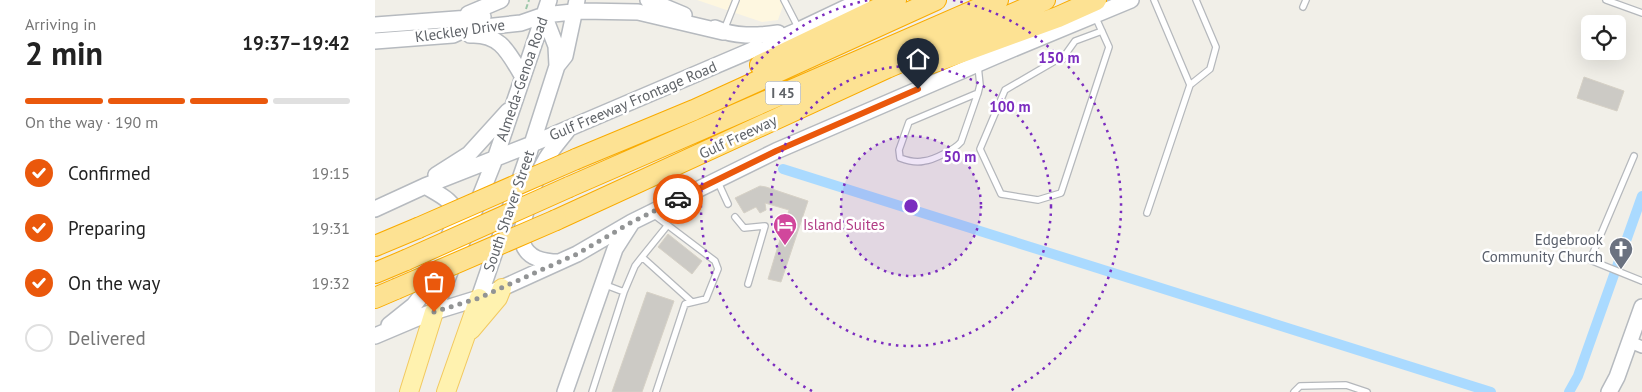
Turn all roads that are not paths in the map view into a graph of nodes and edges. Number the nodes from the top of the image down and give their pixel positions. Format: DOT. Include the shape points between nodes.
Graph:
graph roads {
  1 [pos="501,0"];
  2 [pos="549,0"];
  3 [pos="648,0"];
  4 [pos="736,0"];
  5 [pos="784,0"];
  6 [pos="862,0"];
  7 [pos="896,0"];
  8 [pos="936,0"];
  9 [pos="998,0"];
  10 [pos="1045,0"];
  11 [pos="1131,0"];
  12 [pos="1154,0"];
  13 [pos="1196,0"];
  14 [pos="1306,0"];
  15 [pos="1606,0"];
  16 [pos="843,4"];
  17 [pos="576,5"];
  18 [pos="1303,7"];
  19 [pos="1096,8"];
  20 [pos="1642,13"];
  21 [pos="544,15"];
  22 [pos="375,25"];
  23 [pos="453,28"];
  24 [pos="799,30"];
  25 [pos="1102,31"];
  26 [pos="723,32"];
  27 [pos="375,41"];
  28 [pos="978,64"];
  29 [pos="557,66"];
  30 [pos="887,68"];
  31 [pos="523,77"];
  32 [pos="1190,85"];
  33 [pos="978,93"];
  34 [pos="512,107"];
  35 [pos="694,110"];
  36 [pos="569,128"];
  37 [pos="532,144"];
  38 [pos="1634,156"];
  39 [pos="495,159"];
  40 [pos="717,180"];
  41 [pos="425,186"];
  42 [pos="397,198"];
  43 [pos="728,204"];
  44 [pos="375,209"];
  45 [pos="652,212"];
  46 [pos="1147,213"];
  47 [pos="735,217"];
  48 [pos="632,222"];
  49 [pos="667,226"];
  50 [pos="375,246"];
  51 [pos="642,258"];
  52 [pos="559,262"];
  53 [pos="375,273"];
  54 [pos="1642,281"];
  55 [pos="603,284"];
  56 [pos="748,284"];
  57 [pos="503,288"];
  58 [pos="624,292"];
  59 [pos="375,298"];
  60 [pos="479,298"];
  61 [pos="692,302"];
  62 [pos="1642,307"];
  63 [pos="434,312"];
  64 [pos="376,336"];
  65 [pos="465,338"];
  66 [pos="425,342"];
  67 [pos="1636,345"];
  68 [pos="453,388"];
  69 [pos="409,392"];
  70 [pos="420,392"];
  71 [pos="566,392"];
  72 [pos="591,392"];
  73 [pos="656,392"];
  74 [pos="1294,392"];
  75 [pos="1367,392"];
  76 [pos="1609,392"];
  1 -- 23 [label="main road"];
  2 -- 21 [label="main road, Almeda-Genoa Road"];
  3 -- 26 [label="main road"];
  4 -- 26 [label="lane"];
  5 -- 24 [label="lane"];
  6 -- 16 [label="main road, Gulf Freeway Frontage Road"];
  7 -- 35 [label="highway" via="710,90"];
  8 -- 35 [label="highway, I 45"];
  9 -- 53 [label="highway, Gulf Freeway / I 45, bridge"];
  10 -- 30 [label="highway, Gulf Freeway / I 45"];
  11 -- 19 [label="main road"];
  12 -- 32 [label="lane"];
  13 -- 32 [label="lane" via="1216,47 1210,69"];
  14 -- 18 [label="lane"];
  15 -- 20 [label="lane"];
  16 -- 24 [label="main road, Gulf Freeway Frontage Road"];
  17 -- 21 [label="main road, Kleckley Drive"];
  17 -- 26 [label="main road, Kleckley Drive" via="638,12"];
  17 -- 29 [label="main road, Almeda-Genoa Road" via="565,56"];
  19 -- 25 [label="lane"];
  19 -- 28 [label="main road"];
  19 -- 30 [label="highway" via="1058,17 919,67"];
  21 -- 23 [label="main road, Kleckley Drive" via="521,23"];
  21 -- 29 [label="main road" via="556,46"];
  21 -- 31 [label="main road, Almeda-Genoa Road"];
  22 -- 23 [label="main road, Kleckley Drive"];
  23 -- 27 [label="main road, Kleckley Drive"];
  23 -- 31 [label="main road" via="496,39"];
  24 -- 26 [label="main road" via="761,36"];
  24 -- 36 [label="main road, Gulf Freeway Frontage Road"];
  25 -- 25 [label="lane" via="1109,47 1061,193 1038,200 1001,194 979,149 1005,90 1065,56 1075,41"];
  28 -- 33 [label="lane"];
  28 -- 40 [label="main road" via="776,151"];
  29 -- 37 [label="main road, Almeda-Genoa Road"];
  30 -- 59 [label="highway, Gulf Freeway / I 45, bridge" via="556,220"];
  31 -- 34 [label="main road, Almeda-Genoa Road"];
  32 -- 46 [label="lane"];
  33 -- 33 [label="lane" via="957,147 925,162 899,158 909,122"];
  34 -- 39 [label="main road, Almeda-Genoa Road"];
  34 -- 42 [label="main road" via="469,154"];
  35 -- 50 [label="highway, I 45, bridge"];
  36 -- 37 [label="main road, Gulf Freeway Frontage Road"];
  36 -- 52 [label="main road" via="546,159 523,223 523,244 529,252 545,262"];
  37 -- 39 [label="main road, Gulf Freeway Frontage Road"];
  37 -- 60 [label="main road, South Shaver Street"];
  38 -- 54 [label="lane" via="1590,260"];
  39 -- 41 [label="main road, Gulf Freeway Frontage Road"];
  39 -- 63 [label="main road, South Shaver Street"];
  40 -- 43 [label="lane"];
  40 -- 45 [label="main road"];
  41 -- 42 [label="main road, Gulf Freeway Frontage Road"];
  41 -- 64 [label="main road" via="445,198 455,208 457,216 429,286 414,305"];
  42 -- 44 [label="main road, Gulf Freeway Frontage Road"];
  45 -- 48 [label="main road"];
  45 -- 49 [label="lane"];
  47 -- 56 [label="lane" via="744,228 765,226"];
  48 -- 52 [label="main road"];
  48 -- 55 [label="main road" via="615,249"];
  49 -- 51 [label="lane"];
  49 -- 61 [label="lane" via="715,261 718,269 706,299"];
  51 -- 58 [label="lane"];
  51 -- 61 [label="lane"];
  52 -- 57 [label="main road"];
  55 -- 58 [label="lane"];
  55 -- 71 [label="main road"];
  57 -- 60 [label="main road"];
  57 -- 65 [label="main road"];
  58 -- 72 [label="lane"];
  60 -- 63 [label="main road"];
  60 -- 65 [label="main road, South Shaver Street"];
  61 -- 73 [label="lane" via="685,304"];
  62 -- 67 [label="main road"];
  63 -- 64 [label="main road"];
  63 -- 66 [label="main road, South Shaver Street"];
  65 -- 68 [label="main road, South Shaver Street"];
  66 -- 69 [label="main road, South Shaver Street"];
  66 -- 70 [label="main road"];
  67 -- 76 [label="main road"];
  74 -- 75 [label="lane" via="1301,386 1346,385"];
}
